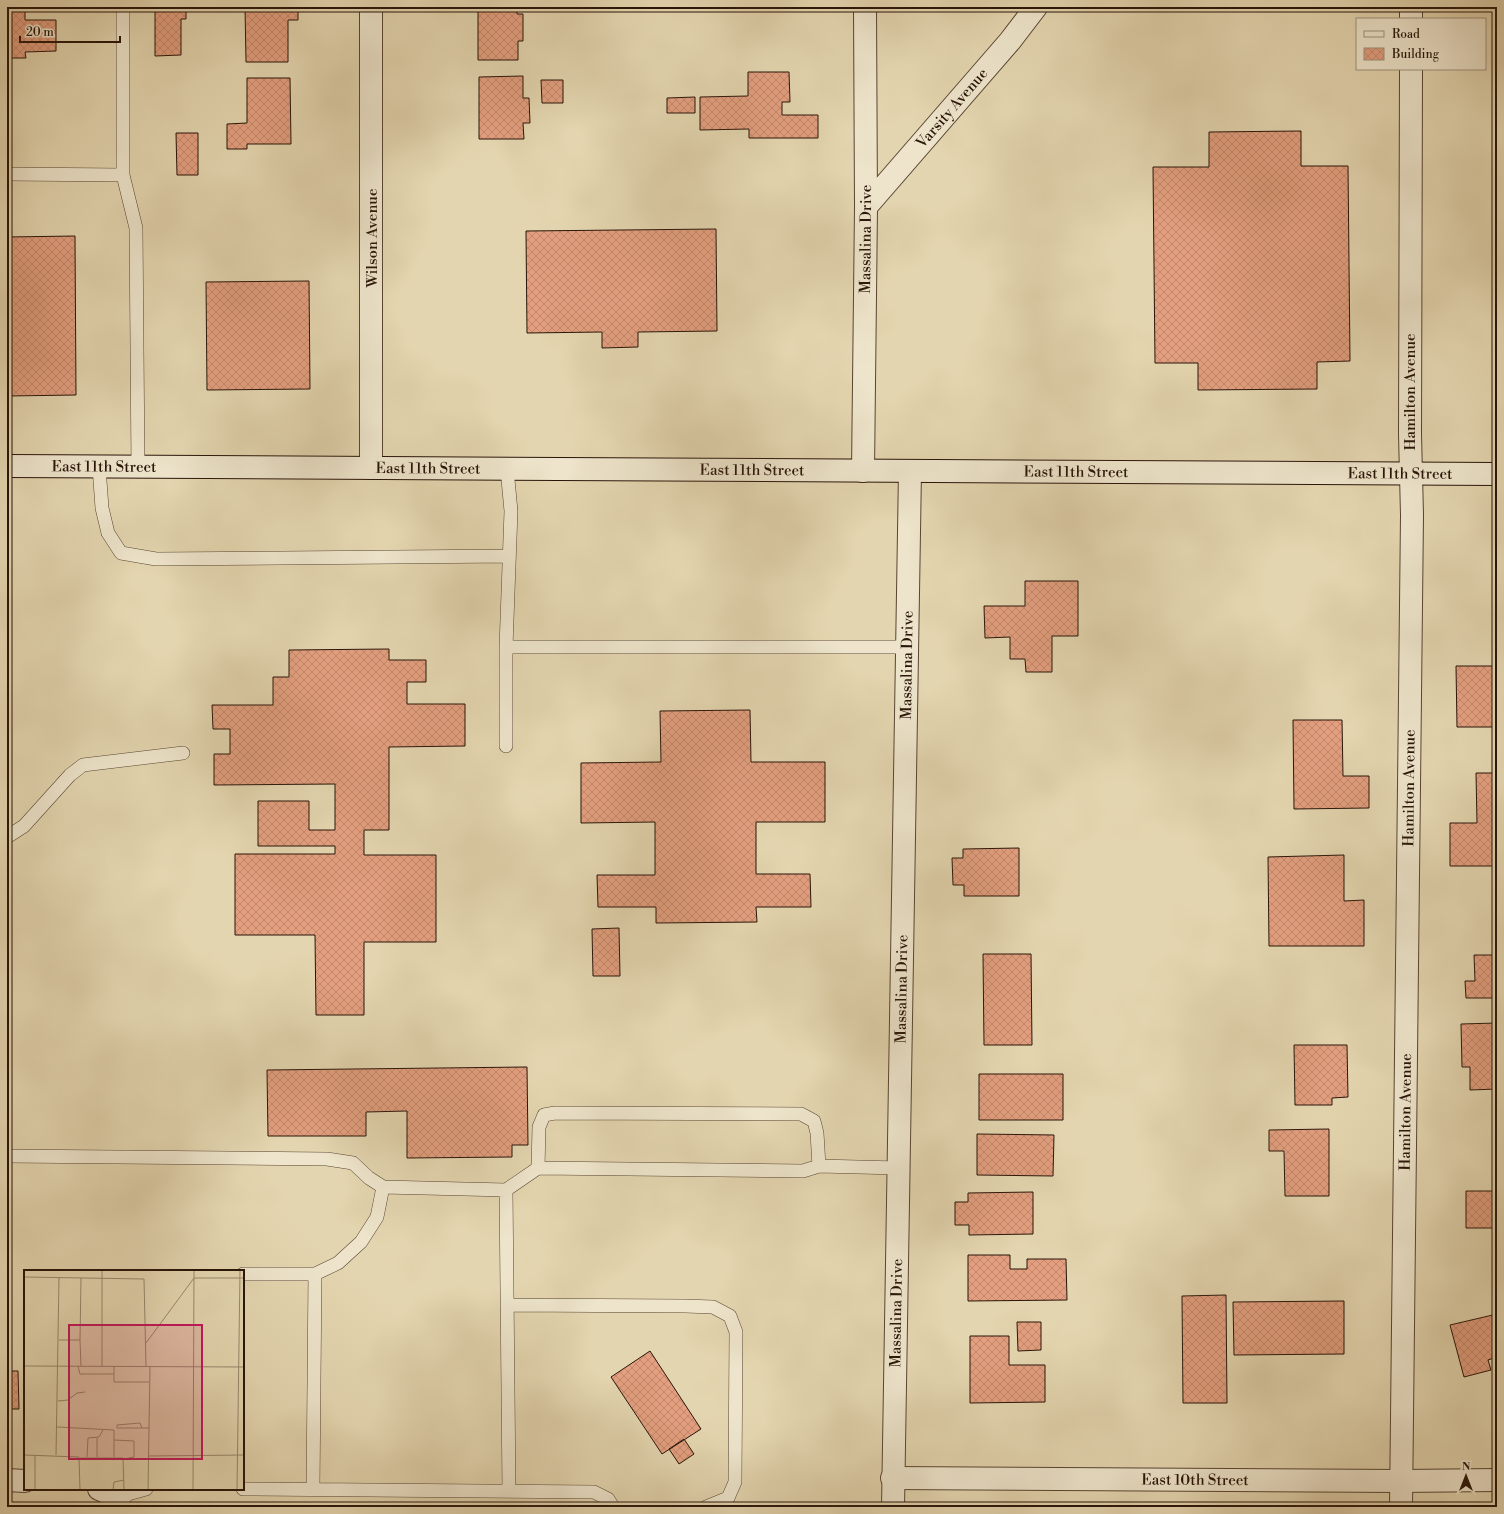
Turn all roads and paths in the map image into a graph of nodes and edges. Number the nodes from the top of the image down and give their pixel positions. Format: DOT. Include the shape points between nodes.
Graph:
graph roads {
  1 [pos="123,7"];
  2 [pos="371,7"];
  3 [pos="865,7"];
  4 [pos="1036,7"];
  5 [pos="1411,7"];
  6 [pos="1411,18"];
  7 [pos="1411,70"];
  8 [pos="7,174"];
  9 [pos="123,175"];
  10 [pos="866,207"];
  11 [pos="7,466"];
  12 [pos="100,466"];
  13 [pos="138,467"];
  14 [pos="371,468"];
  15 [pos="507,469"];
  16 [pos="863,471"];
  17 [pos="910,472"];
  18 [pos="1411,474"];
  19 [pos="1497,474"];
  20 [pos="509,556"];
  21 [pos="506,647"];
  22 [pos="906,647"];
  23 [pos="506,746"];
  24 [pos="183,753"];
  25 [pos="7,837"];
  26 [pos="7,1156"];
  27 [pos="818,1166"];
  28 [pos="538,1168"];
  29 [pos="898,1168"];
  30 [pos="383,1187"];
  31 [pos="506,1190"];
  32 [pos="244,1274"];
  33 [pos="315,1274"];
  34 [pos="507,1304"];
  35 [pos="892,1478"];
  36 [pos="7,1480"];
  37 [pos="24,1480"];
  38 [pos="1497,1480"];
  39 [pos="1402,1481"];
  40 [pos="244,1489"];
  41 [pos="313,1489"];
  42 [pos="142,1490"];
  43 [pos="509,1491"];
  44 [pos="111,1498"];
  45 [pos="613,1507"];
  46 [pos="706,1507"];
  47 [pos="893,1507"];
  48 [pos="1402,1507"];
  1 -- 9 [label="lane"];
  2 -- 14 [label="street, Wilson Avenue"];
  3 -- 10 [label="street, Massalina Drive"];
  4 -- 10 [label="street, Varsity Avenue" via="1010,41"];
  5 -- 6 [label="street"];
  7 -- 18 [label="street, Hamilton Avenue"];
  8 -- 9 [label="lane"];
  9 -- 13 [label="lane" via="136,228"];
  10 -- 16 [label="street, Massalina Drive"];
  11 -- 12 [label="street, East 11th Street"];
  12 -- 13 [label="street, East 11th Street"];
  12 -- 20 [label="lane" via="102,508 108,533 121,553 156,559"];
  13 -- 14 [label="street, East 11th Street"];
  14 -- 15 [label="street, East 11th Street"];
  15 -- 16 [label="street, East 11th Street"];
  15 -- 20 [label="lane" via="511,511"];
  16 -- 17 [label="street, East 11th Street"];
  17 -- 18 [label="street, East 11th Street"];
  17 -- 22 [label="street, Massalina Drive"];
  18 -- 19 [label="street, East 11th Street"];
  18 -- 39 [label="street, Hamilton Avenue"];
  20 -- 21 [label="lane"];
  21 -- 22 [label="lane"];
  21 -- 23 [label="lane"];
  22 -- 29 [label="street, Massalina Drive"];
  24 -- 25 [label="lane" via="83,765 70,775 24,826"];
  26 -- 30 [label="lane" via="327,1159 353,1163"];
  27 -- 28 [label="lane" via="803,1171"];
  27 -- 28 [label="lane" via="814,1121 801,1114 555,1112 544,1115 539,1127"];
  27 -- 29 [label="lane"];
  28 -- 31 [label="lane"];
  29 -- 35 [label="street, Massalina Drive"];
  30 -- 31 [label="lane"];
  30 -- 33 [label="lane" via="376,1217 361,1242 338,1263"];
  31 -- 34 [label="lane"];
  32 -- 33 [label="lane"];
  33 -- 41 [label="lane"];
  34 -- 43 [label="lane"];
  34 -- 46 [label="lane" via="713,1307 730,1316 736,1332 735,1482 728,1498"];
  35 -- 39 [label="street, East 10th Street"];
  35 -- 47 [label="street, Massalina Drive"];
  36 -- 37 [label="street"];
  38 -- 39 [label="street, East 10th Street"];
  39 -- 48 [label="street, Hamilton Avenue"];
  40 -- 41 [label="lane"];
  41 -- 43 [label="lane"];
  42 -- 44 [label="lane"];
  43 -- 45 [label="lane" via="594,1492 608,1499"];
}
